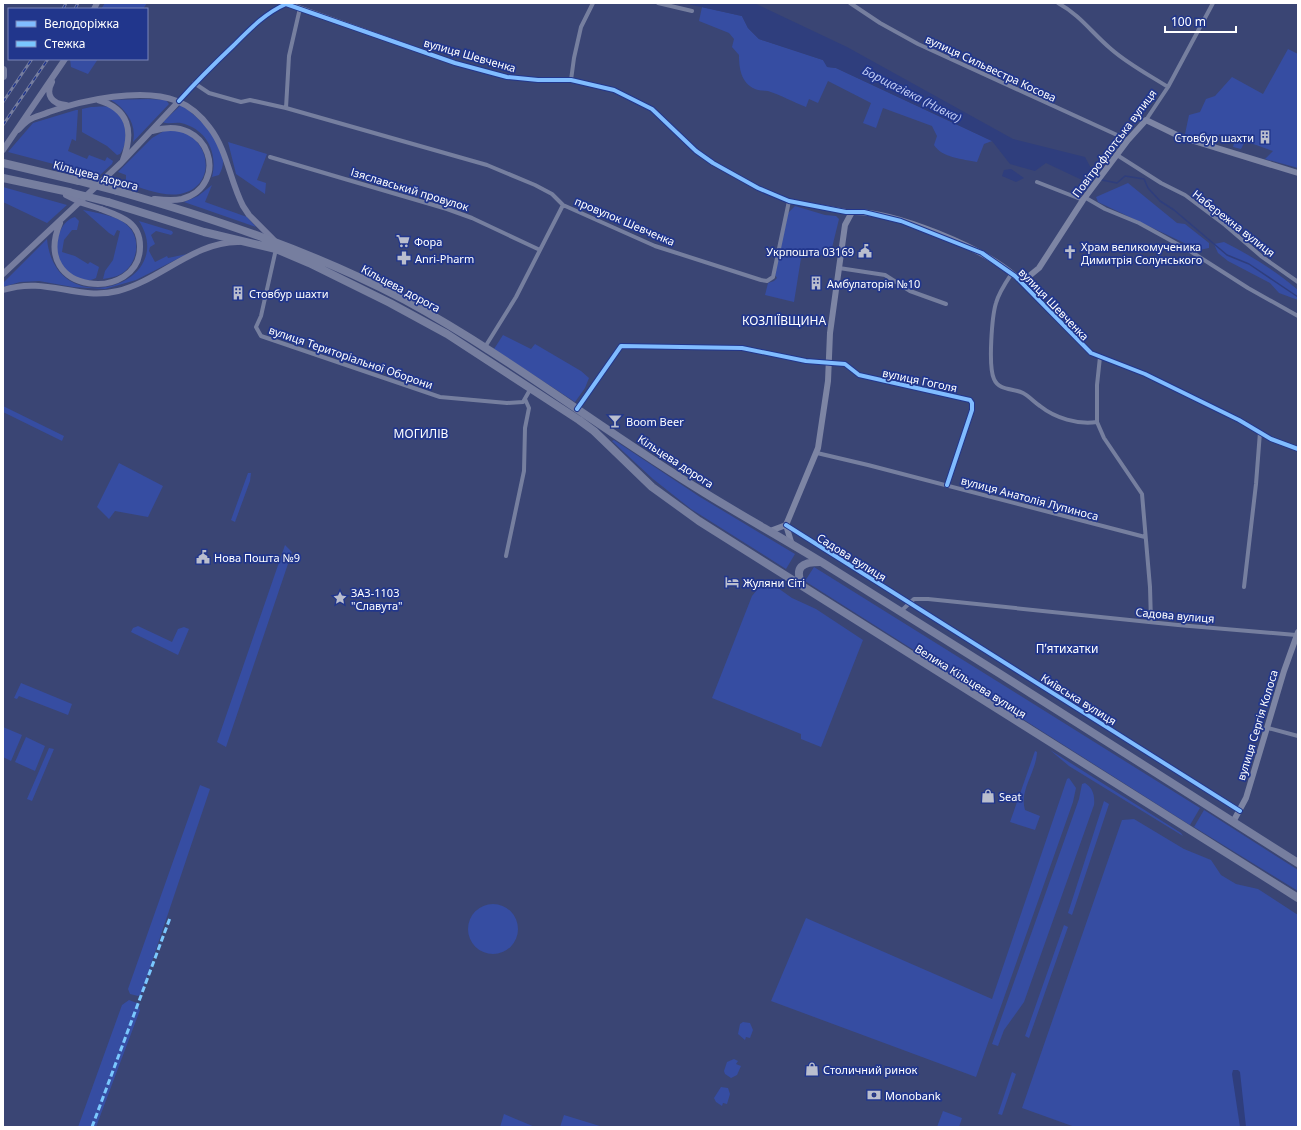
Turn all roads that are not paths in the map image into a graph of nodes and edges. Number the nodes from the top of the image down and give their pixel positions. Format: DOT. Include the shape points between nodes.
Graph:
graph roads {
  1 [pos="290,3"];
  2 [pos="593,3"];
  3 [pos="658,3"];
  4 [pos="850,3"];
  5 [pos="1058,3"];
  6 [pos="1213,3"];
  7 [pos="300,8"];
  8 [pos="692,11"];
  9 [pos="64,60"];
  10 [pos="3,70"];
  11 [pos="3,76"];
  12 [pos="571,80"];
  13 [pos="194,83"];
  14 [pos="1168,87"];
  15 [pos="95,99"];
  16 [pos="178,101"];
  17 [pos="68,105"];
  18 [pos="286,108"];
  19 [pos="1146,120"];
  20 [pos="18,130"];
  21 [pos="152,131"];
  22 [pos="1128,140"];
  23 [pos="3,150"];
  24 [pos="1117,155"];
  25 [pos="270,157"];
  26 [pos="3,163"];
  27 [pos="121,163"];
  28 [pos="1298,173"];
  29 [pos="3,178"];
  30 [pos="1037,182"];
  31 [pos="68,193"];
  32 [pos="144,198"];
  33 [pos="1085,199"];
  34 [pos="789,201"];
  35 [pos="563,205"];
  36 [pos="852,212"];
  37 [pos="61,220"];
  38 [pos="253,243"];
  39 [pos="276,245"];
  40 [pos="540,250"];
  41 [pos="839,268"];
  42 [pos="3,274"];
  43 [pos="1014,275"];
  44 [pos="1298,282"];
  45 [pos="3,290"];
  46 [pos="946,304"];
  47 [pos="1298,316"];
  48 [pos="484,347"];
  49 [pos="1100,357"];
  50 [pos="829,362"];
  51 [pos="531,388"];
  52 [pos="524,399"];
  53 [pos="577,409"];
  54 [pos="1097,422"];
  55 [pos="1260,432"];
  56 [pos="1298,449"];
  57 [pos="817,453"];
  58 [pos="638,475"];
  59 [pos="947,485"];
  60 [pos="786,526"];
  61 [pos="770,531"];
  62 [pos="1145,537"];
  63 [pos="792,545"];
  64 [pos="506,556"];
  65 [pos="820,562"];
  66 [pos="802,585"];
  67 [pos="1244,587"];
  68 [pos="909,602"];
  69 [pos="900,612"];
  70 [pos="1151,622"];
  71 [pos="1297,633"];
  72 [pos="1268,728"];
  73 [pos="1298,736"];
  74 [pos="1240,811"];
  75 [pos="1233,822"];
  76 [pos="1298,863"];
  77 [pos="1298,898"];
  1 -- 7 [label="street, вулиця Шевченка"];
  1 -- 13 [label="street, вулиця Шевченка" via="278,7 256,24"];
  2 -- 12 [label="street" via="581,27"];
  3 -- 8 [label="street"];
  4 -- 22 [label="street, вулиця Сильвестра Косова" via="918,44"];
  5 -- 14 [label="street" via="1082,20 1113,51"];
  6 -- 14 [label="street, Повітрофлотська вулиця"];
  7 -- 12 [label="street, вулиця Шевченка" via="455,63 507,77"];
  7 -- 18 [label="street" via="289,56"];
  9 -- 17 [label="main road" via="49,93 54,101"];
  9 -- 20 [label="main road"];
  10 -- 11 [label="highway"];
  12 -- 34 [label="street, вулиця Шевченка" via="614,90 643,103 713,163 758,188"];
  13 -- 16 [label="street, вулиця Шевченка"];
  13 -- 18 [label="street, провулок Шевченка" via="209,93 241,102 250,100"];
  14 -- 19 [label="street, Повітрофлотська вулиця"];
  15 -- 16 [label="main road" via="150,96"];
  15 -- 17 [label="main road"];
  15 -- 27 [label="main road" via="120,111 127,123 127,149"];
  16 -- 21 [label="main road, вулиця Шевченка"];
  16 -- 39 [label="main road" via="198,115 214,134 243,206"];
  17 -- 20 [label="main road" via="28,120"];
  18 -- 35 [label="street, провулок Шевченка" via="487,165 541,188"];
  19 -- 22 [label="street, Повітрофлотська вулиця"];
  19 -- 28 [label="street" via="1188,140"];
  20 -- 23 [label="main road"];
  21 -- 27 [label="main road, вулиця Шевченка"];
  21 -- 32 [label="main road" via="170,127 191,133 206,147 209,166 203,185 190,196 166,200"];
  22 -- 24 [label="street, Повітрофлотська вулиця"];
  24 -- 33 [label="street, Повітрофлотська вулиця"];
  24 -- 44 [label="street, Набережна вулиця" via="1185,195 1260,256"];
  25 -- 40 [label="street, Ізяславський провулок" via="447,209"];
  26 -- 32 [label="highway, Кільцева дорога, bridge"];
  27 -- 37 [label="main road, вулиця Шевченка"];
  29 -- 31 [label="highway, Кільцева дорога"];
  30 -- 33 [label="street"];
  31 -- 37 [label="main road, bridge" via="82,203 128,220 136,230 140,245 140,253 133,268 126,276 92,285 70,277 55,258 55,235"];
  31 -- 38 [label="highway, Кільцева дорога, bridge" via="108,202 204,232"];
  32 -- 39 [label="highway, Кільцева дорога"];
  33 -- 43 [label="street, Повітрофлотська вулиця" via="1039,268 1028,277"];
  33 -- 47 [label="street" via="1139,223 1190,251"];
  34 -- 35 [label="street, провулок Шевченка" via="773,277 767,281 655,246"];
  34 -- 36 [label="street, вулиця Шевченка"];
  35 -- 40 [label="street"];
  36 -- 41 [label="street" via="845,225"];
  36 -- 43 [label="street, вулиця Шевченка" via="891,218 939,235 982,253"];
  37 -- 42 [label="main road, вулиця Шевченка"];
  38 -- 39 [label="highway, Кільцева дорога"];
  38 -- 45 [label="main road" via="234,242 210,248 119,291 87,293 31,284"];
  39 -- 48 [label="highway, Кільцева дорога" via="355,275 404,300"];
  39 -- 51 [label="highway, Кільцева дорога" via="447,334"];
  39 -- 52 [label="street, вулиця Територіальної Оборони" via="261,316 256,327 261,336 440,397 507,403 523,402"];
  40 -- 48 [label="street" via="516,297"];
  41 -- 46 [label="street" via="885,275 910,291"];
  41 -- 50 [label="street" via="830,333"];
  43 -- 49 [label="street, вулиця Шевченка" via="1086,349"];
  43 -- 54 [label="street" via="998,297 994,311 991,363 996,382 1002,387 1022,392 1060,418 1084,423"];
  48 -- 53 [label="highway, Кільцева дорога"];
  49 -- 54 [label="street"];
  49 -- 55 [label="street, вулиця Шевченка" via="1145,374"];
  50 -- 53 [label="street" via="806,361 742,348 620,346"];
  50 -- 57 [label="street"];
  50 -- 59 [label="street, вулиця Гоголя" via="849,365 854,372 879,380 970,400 972,410"];
  51 -- 52 [label="street"];
  51 -- 58 [label="highway, Кільцева дорога" via="594,431"];
  52 -- 64 [label="street" via="529,408 525,428 524,471"];
  53 -- 61 [label="highway, Кільцева дорога" via="665,468"];
  54 -- 62 [label="street" via="1104,438 1141,491"];
  55 -- 56 [label="street, вулиця Шевченка"];
  55 -- 67 [label="street"];
  57 -- 59 [label="street, вулиця Анатолія Лупиноса"];
  57 -- 60 [label="street"];
  58 -- 66 [label="highway, Велика Кільцева вулиця" via="684,512"];
  59 -- 62 [label="street, вулиця Анатолія Лупиноса"];
  60 -- 61 [label="street"];
  60 -- 63 [label="street"];
  60 -- 68 [label="street, Садова вулиця"];
  61 -- 63 [label="highway, Кільцева дорога"];
  62 -- 70 [label="street"];
  63 -- 65 [label="highway, Кільцева дорога"];
  65 -- 66 [label="highway" via="806,563 802,566 798,575"];
  65 -- 69 [label="highway, Кільцева дорога"];
  66 -- 77 [label="highway, Велика Кільцева вулиця" via="955,684"];
  68 -- 69 [label="street"];
  68 -- 70 [label="street, Садова вулиця" via="914,599 928,599"];
  68 -- 74 [label="street, Київська вулиця"];
  69 -- 75 [label="highway, Кільцева дорога"];
  70 -- 71 [label="street, Садова вулиця"];
  71 -- 72 [label="street, вулиця Сергія Колоса"];
  72 -- 73 [label="street"];
  72 -- 74 [label="street, вулиця Сергія Колоса"];
  74 -- 75 [label="street, вулиця Сергія Колоса"];
  75 -- 76 [label="highway, Кільцева дорога"];
}
